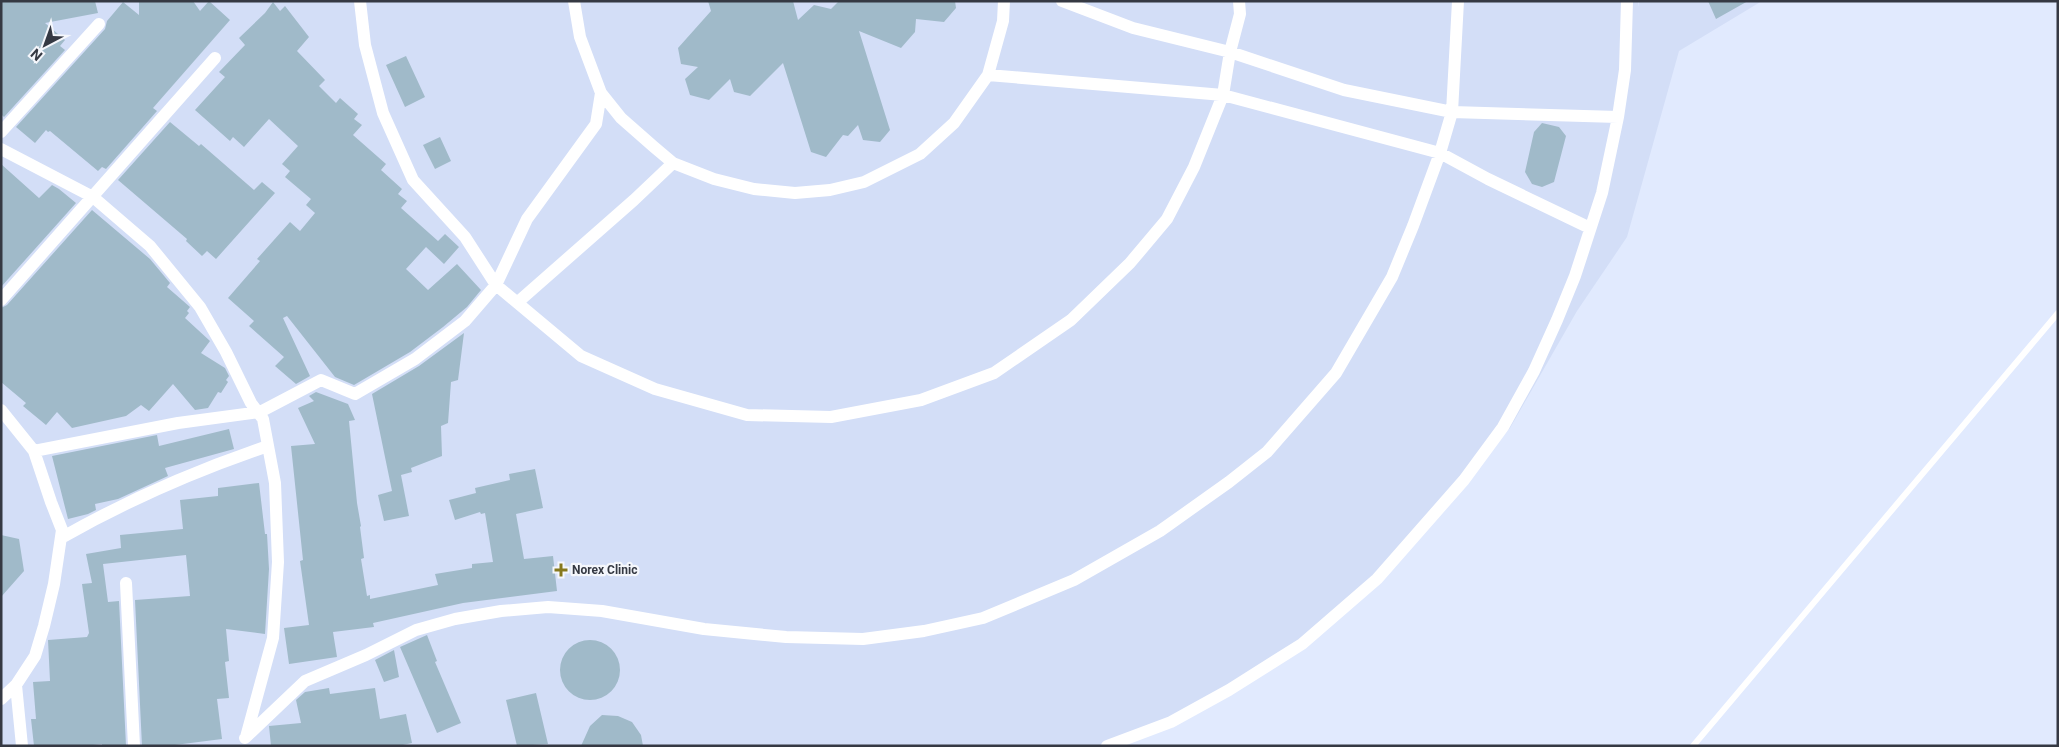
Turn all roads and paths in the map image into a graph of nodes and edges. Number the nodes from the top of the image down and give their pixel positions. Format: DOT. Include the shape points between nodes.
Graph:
graph roads {
  1 [pos="360,1"];
  2 [pos="574,1"];
  3 [pos="1004,1"];
  4 [pos="1062,1"];
  5 [pos="1239,1"];
  6 [pos="1458,1"];
  7 [pos="1627,1"];
  8 [pos="100,24"];
  9 [pos="1230,52"];
  10 [pos="215,58"];
  11 [pos="988,75"];
  12 [pos="601,93"];
  13 [pos="1223,95"];
  14 [pos="1452,112"];
  15 [pos="1618,117"];
  16 [pos="1,132"];
  17 [pos="1,149"];
  18 [pos="1440,153"];
  19 [pos="674,163"];
  20 [pos="93,197"];
  21 [pos="1590,228"];
  22 [pos="496,285"];
  23 [pos="1,300"];
  24 [pos="518,302"];
  25 [pos="2058,313"];
  26 [pos="1,410"];
  27 [pos="260,412"];
  28 [pos="268,446"];
  29 [pos="34,452"];
  30 [pos="61,538"];
  31 [pos="126,584"];
  32 [pos="16,685"];
  33 [pos="1,699"];
  34 [pos="244,742"];
  35 [pos="22,746"];
  36 [pos="134,746"];
  37 [pos="1107,746"];
  38 [pos="1693,746"];
  1 -- 22 [label="street" via="365,45 384,113 413,180 465,237"];
  2 -- 12 [label="street" via="580,37"];
  3 -- 11 [label="street" via="1004,22"];
  4 -- 9 [label="street" via="1133,28"];
  5 -- 9 [label="street" via="1240,14"];
  6 -- 14 [label="street"];
  7 -- 15 [label="street" via="1625,70"];
  8 -- 16 [label="street"];
  9 -- 13 [label="street"];
  9 -- 14 [label="street" via="1344,90"];
  10 -- 20 [label="street"];
  11 -- 13 [label="street"];
  11 -- 19 [label="street" via="954,123 920,154 864,182 830,190 795,193 754,189 714,179"];
  12 -- 19 [label="street" via="621,118"];
  12 -- 22 [label="street" via="596,124 527,219"];
  13 -- 18 [label="street"];
  13 -- 24 [label="street" via="1194,167 1167,219 1130,263 1071,320 994,373 921,400 831,417 747,414 655,389 581,356"];
  14 -- 15 [label="street"];
  14 -- 18 [label="street"];
  15 -- 21 [label="street" via="1602,193"];
  17 -- 20 [label="street"];
  18 -- 21 [label="street"];
  18 -- 34 [label="street" via="1392,277 1336,373 1267,452 1160,531 1074,580 983,618 924,631 863,639 786,637 704,629 602,611 548,607 455,619 416,630 305,681"];
  19 -- 24 [label="street"];
  20 -- 23 [label="street"];
  20 -- 27 [label="street" via="150,246 178,278 200,307 251,403"];
  21 -- 37 [label="street" via="1557,320 1503,427 1464,480 1377,579 1302,644 1229,690 1171,722"];
  22 -- 24 [label="street"];
  22 -- 27 [label="street" via="465,321 415,359 356,394 321,380"];
  25 -- 38 [label="lane"];
  26 -- 29 [label="street"];
  27 -- 28 [label="street"];
  27 -- 29 [label="street" via="178,423"];
  28 -- 30 [label="street" via="187,477 100,516"];
  28 -- 34 [label="street" via="275,483 278,562 273,638"];
  29 -- 30 [label="street" via="62,530"];
  30 -- 32 [label="street" via="42,634 35,656"];
  31 -- 36 [label="street"];
  32 -- 33 [label="street"];
  32 -- 35 [label="street"];
}
